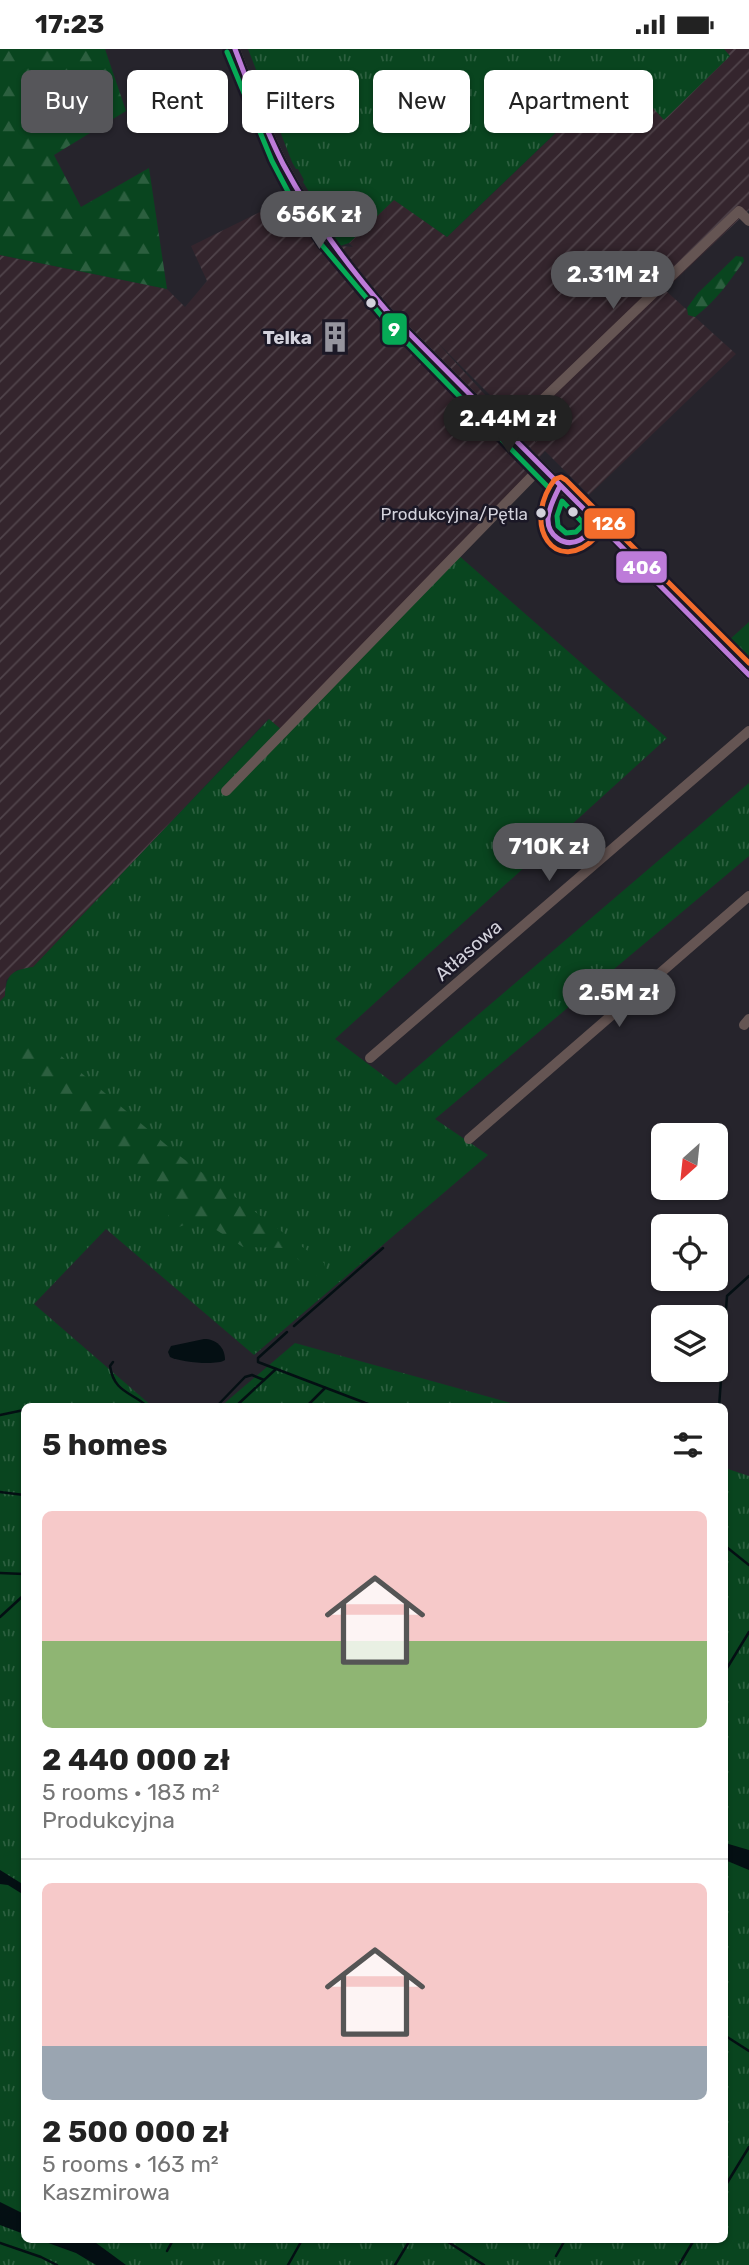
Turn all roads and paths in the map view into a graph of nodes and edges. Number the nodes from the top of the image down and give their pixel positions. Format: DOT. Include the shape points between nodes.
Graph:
graph roads {
  1 [pos="235,49"];
  2 [pos="749,221"];
  3 [pos="508,433"];
  4 [pos="541,467"];
  5 [pos="749,675"];
  6 [pos="749,731"];
  7 [pos="226,791"];
  8 [pos="749,896"];
  9 [pos="370,1058"];
  10 [pos="469,1139"];
  1 -- 3 [label="street" via="282,162 330,241 386,310"];
  2 -- 3 [label="street" via="739,211"];
  3 -- 4 [label="street"];
  4 -- 5 [label="street"];
  4 -- 7 [label="street"];
  6 -- 9 [label="street, Atłasowa"];
  8 -- 10 [label="street"];
}
